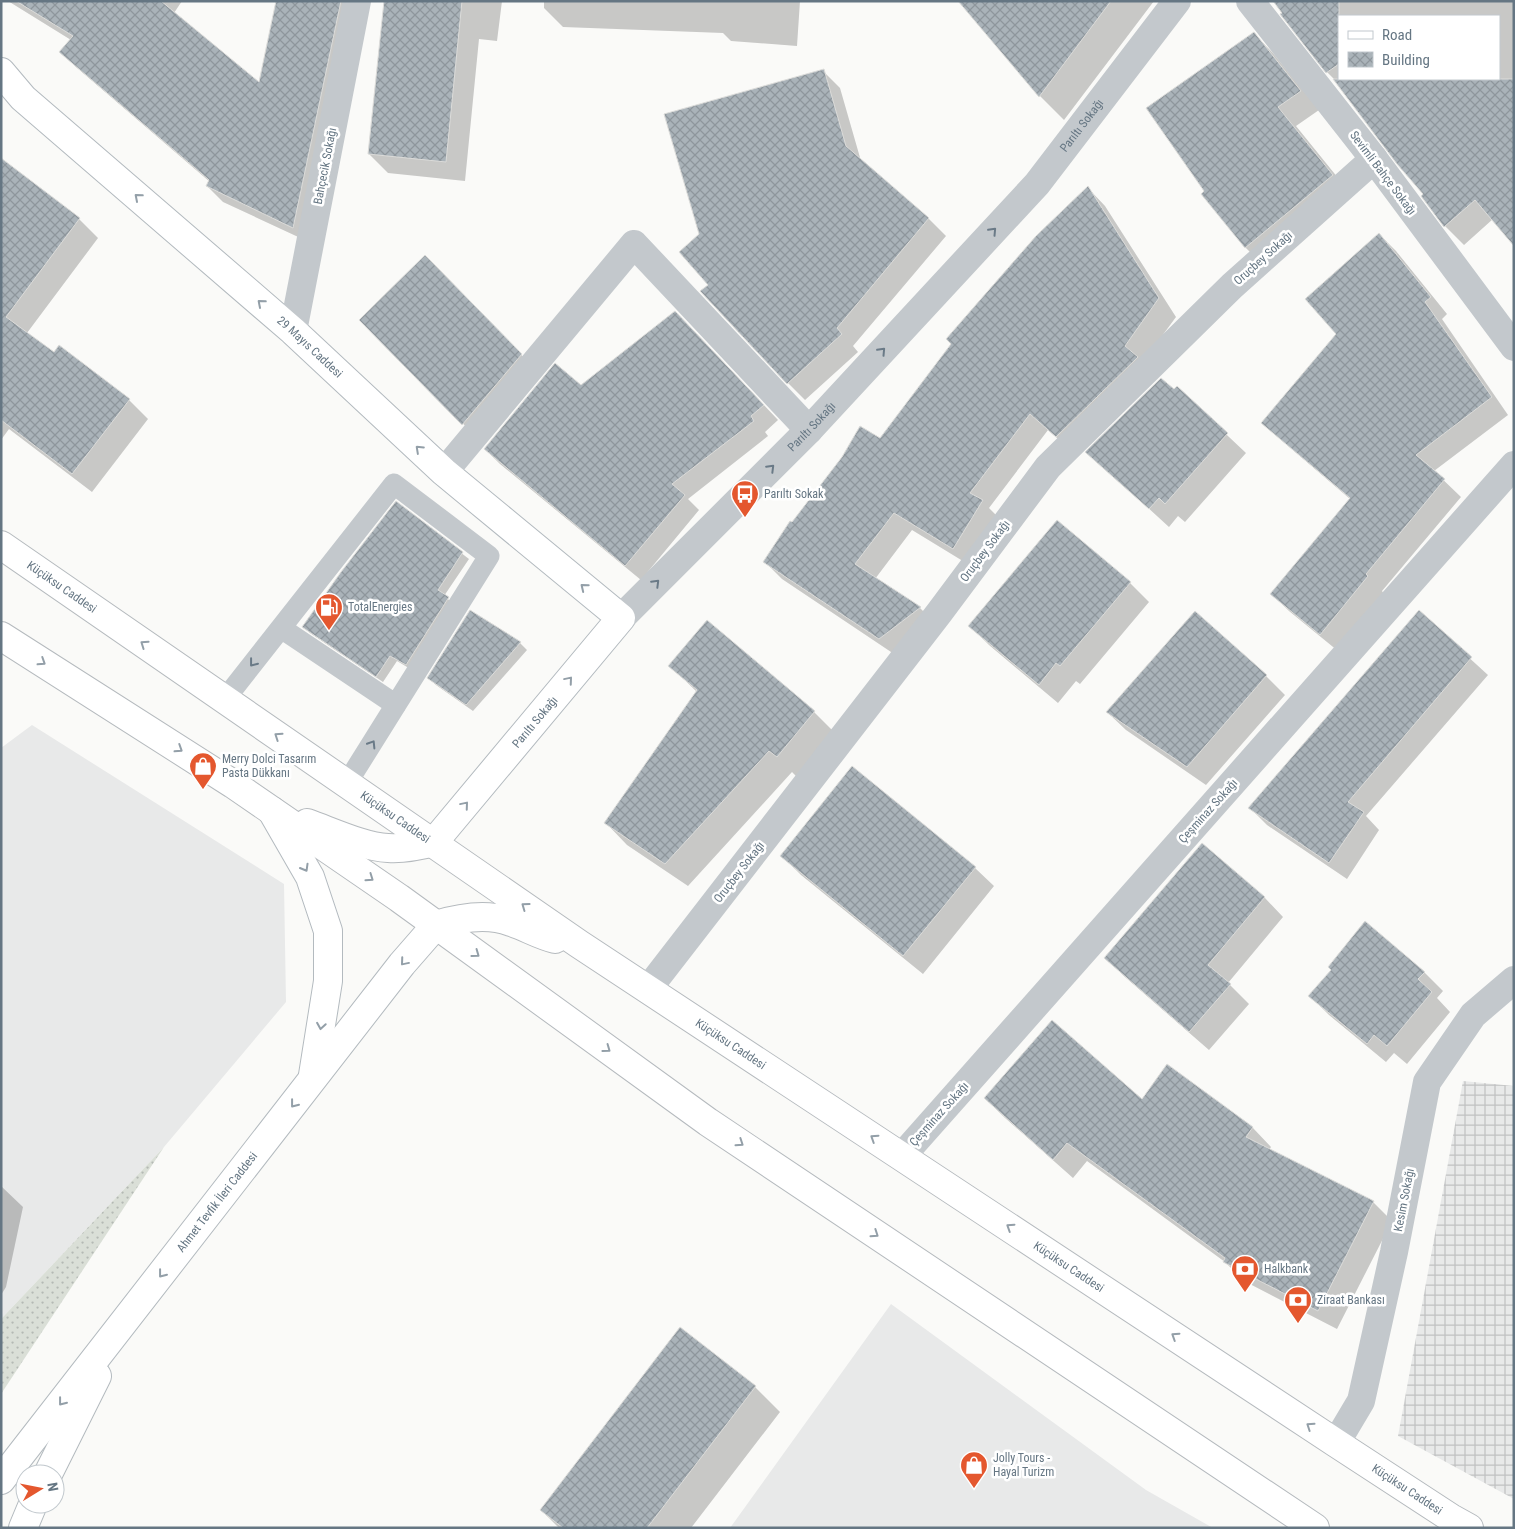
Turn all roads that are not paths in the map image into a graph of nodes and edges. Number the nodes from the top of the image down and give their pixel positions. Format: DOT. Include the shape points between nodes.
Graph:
graph roads {
  1 [pos="357,1"];
  2 [pos="1177,1"];
  3 [pos="1250,1"];
  4 [pos="1,72"];
  5 [pos="12,93"];
  6 [pos="1374,159"];
  7 [pos="293,330"];
  8 [pos="1514,347"];
  9 [pos="809,430"];
  10 [pos="1514,465"];
  11 [pos="444,472"];
  12 [pos="1,545"];
  13 [pos="621,618"];
  14 [pos="281,628"];
  15 [pos="1,636"];
  16 [pos="225,699"];
  17 [pos="396,705"];
  18 [pos="347,783"];
  19 [pos="272,811"];
  20 [pos="434,842"];
  21 [pos="436,925"];
  22 [pos="579,944"];
  23 [pos="1514,980"];
  24 [pos="648,989"];
  25 [pos="313,1079"];
  26 [pos="902,1156"];
  27 [pos="125,1321"];
  28 [pos="1336,1443"];
  29 [pos="53,1464"];
  30 [pos="1,1480"];
  31 [pos="29,1514"];
  32 [pos="23,1528"];
  33 [pos="1315,1528"];
  34 [pos="1469,1528"];
  1 -- 7 [label="street, Bahçecik Sokağı"];
  9 -- 2 [label="street, Parıltı Sokağı, one-way" via="1037,184"];
  3 -- 6 [label="street, Sevimli Bahçe Sokağı"];
  4 -- 5 [label="main road, 29 Mayıs Caddesi"];
  7 -- 5 [label="main road, 29 Mayıs Caddesi, one-way"];
  6 -- 8 [label="street, Sevimli Bahçe Sokağı"];
  6 -- 24 [label="street, Oruçbey Sokağı" via="1232,286 1048,467"];
  11 -- 7 [label="main road, 29 Mayıs Caddesi, one-way"];
  9 -- 11 [label="street" via="634,244"];
  13 -- 9 [label="street, Parıltı Sokağı, one-way"];
  10 -- 26 [label="street, Çeşminaz Sokağı"];
  13 -- 11 [label="main road, 29 Mayıs Caddesi, one-way"];
  16 -- 12 [label="main road, Küçüksu Caddesi, one-way"];
  20 -- 13 [label="main road, Parıltı Sokağı, one-way"];
  14 -- 16 [label="lane, one-way"];
  14 -- 17 [label="lane"];
  14 -- 17 [label="lane" via="394,484 488,556"];
  15 -- 19 [label="main road, one-way"];
  18 -- 16 [label="main road, Küçüksu Caddesi, one-way"];
  18 -- 17 [label="lane, one-way"];
  18 -- 20 [label="main road, Küçüksu Caddesi"];
  19 -- 20 [label="main road" via="386,848 415,847"];
  19 -- 21 [label="main road, one-way"];
  19 -- 25 [label="main road, one-way" via="310,877 328,931 328,981"];
  22 -- 20 [label="main road, Küçüksu Caddesi, one-way"];
  21 -- 22 [label="main road" via="477,917 508,920 544,936"];
  21 -- 25 [label="main road, Ahmet Tevfik İleri Caddesi, one-way"];
  21 -- 33 [label="main road, one-way" via="708,1122"];
  22 -- 24 [label="main road, Küçüksu Caddesi"];
  23 -- 28 [label="street, Kesim Sokağı" via="1473,1014 1427,1082 1361,1400"];
  26 -- 24 [label="main road, Küçüksu Caddesi, one-way"];
  25 -- 27 [label="main road, Ahmet Tevfik İleri Caddesi, one-way"];
  28 -- 26 [label="main road, Küçüksu Caddesi, one-way"];
  27 -- 29 [label="main road"];
  27 -- 30 [label="main road, Ahmet Tevfik İleri Caddesi, one-way"];
  28 -- 34 [label="main road, Küçüksu Caddesi"];
  31 -- 32 [label="main road"];
}
